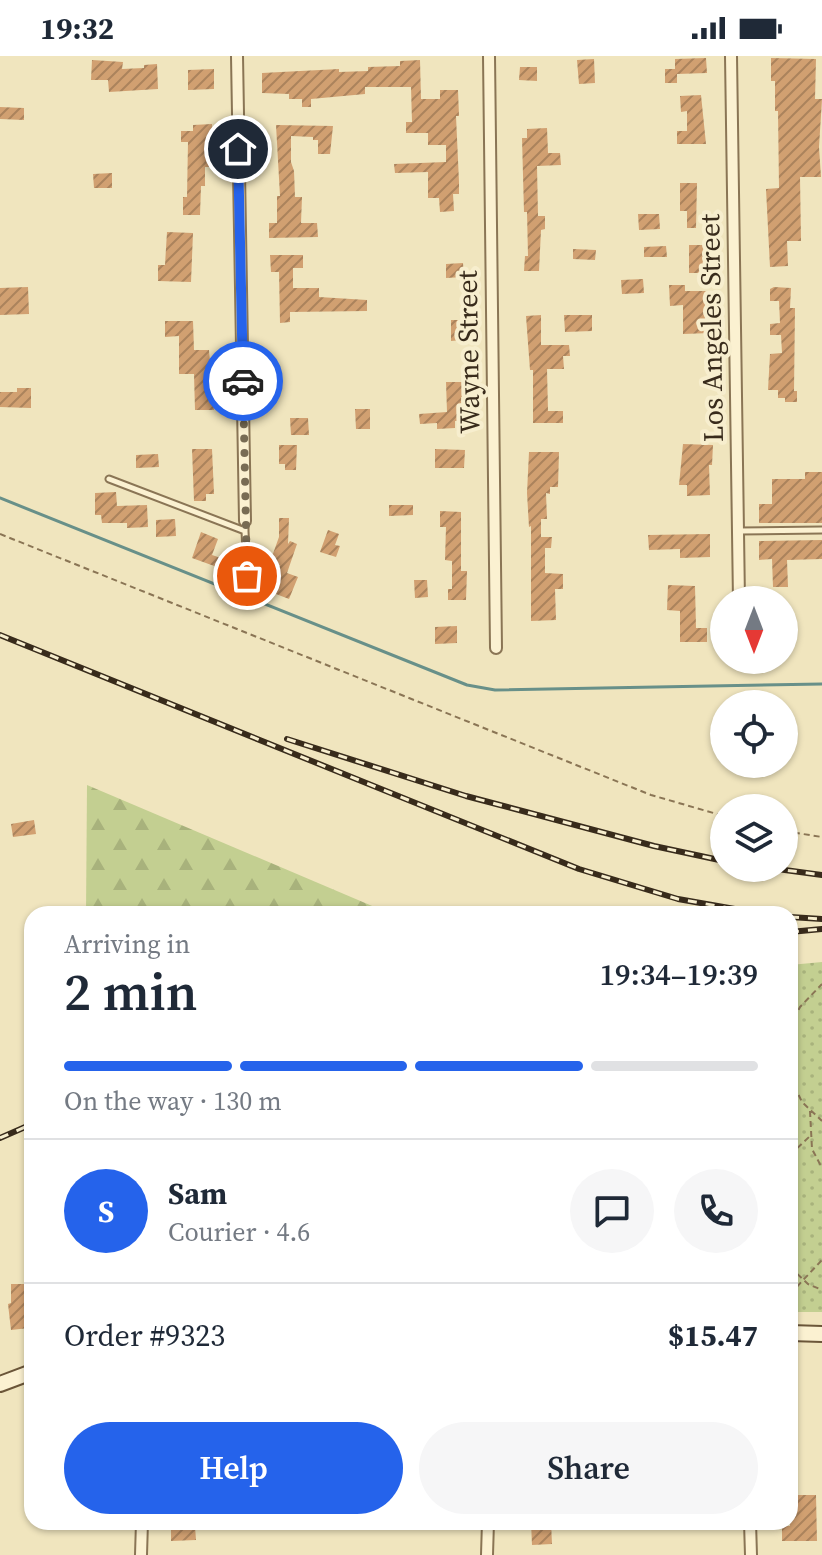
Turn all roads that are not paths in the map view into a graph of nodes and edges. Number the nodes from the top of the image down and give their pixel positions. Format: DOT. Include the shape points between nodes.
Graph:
graph roads {
  1 [pos="237,56"];
  2 [pos="489,56"];
  3 [pos="731,56"];
  4 [pos="109,479"];
  5 [pos="245,526"];
  6 [pos="822,530"];
  7 [pos="738,531"];
  8 [pos="247,576"];
  9 [pos="739,586"];
  10 [pos="496,648"];
  11 [pos="798,1333"];
  12 [pos="822,1334"];
  13 [pos="24,1375"];
  14 [pos="0,1384"];
  15 [pos="142,1530"];
  16 [pos="488,1530"];
  17 [pos="750,1530"];
  18 [pos="141,1555"];
  19 [pos="487,1555"];
  20 [pos="751,1555"];
  1 -- 5 [label="street"];
  2 -- 10 [label="street, Wayne Street"];
  3 -- 7 [label="street, Los Angeles Street"];
  4 -- 5 [label="lane"];
  5 -- 8 [label="lane"];
  6 -- 7 [label="lane"];
  7 -- 9 [label="street, Los Angeles Street"];
  11 -- 12 [label="street"];
  13 -- 14 [label="street"];
  15 -- 18 [label="street"];
  16 -- 19 [label="street"];
  17 -- 20 [label="street"];
}
